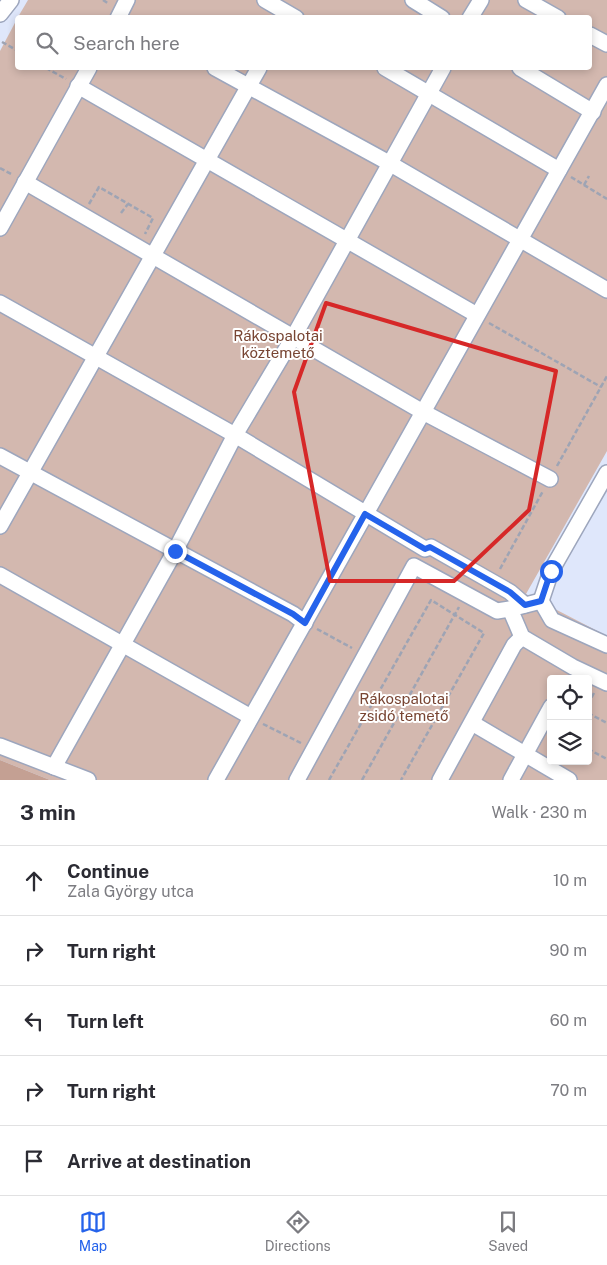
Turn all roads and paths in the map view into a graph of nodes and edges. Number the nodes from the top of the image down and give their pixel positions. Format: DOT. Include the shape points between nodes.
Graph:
graph roads {
  1 [pos="11,0"];
  2 [pos="265,0"];
  3 [pos="413,0"];
  4 [pos="481,0"];
  5 [pos="526,0"];
  6 [pos="292,12"];
  7 [pos="0,14"];
  8 [pos="437,15"];
  9 [pos="472,15"];
  10 [pos="553,15"];
  11 [pos="592,36"];
  12 [pos="2,42"];
  13 [pos="607,44"];
  14 [pos="15,49"];
  15 [pos="50,70"];
  16 [pos="88,70"];
  17 [pos="218,70"];
  18 [pos="258,70"];
  19 [pos="389,70"];
  20 [pos="443,70"];
  21 [pos="523,70"];
  22 [pos="607,85"];
  23 [pos="78,86"];
  24 [pos="248,88"];
  25 [pos="430,93"];
  26 [pos="593,112"];
  27 [pos="208,160"];
  28 [pos="389,163"];
  29 [pos="559,170"];
  30 [pos="590,176"];
  31 [pos="25,182"];
  32 [pos="584,185"];
  33 [pos="607,199"];
  34 [pos="128,204"];
  35 [pos="121,213"];
  36 [pos="82,216"];
  37 [pos="0,228"];
  38 [pos="346,239"];
  39 [pos="521,240"];
  40 [pos="138,246"];
  41 [pos="153,254"];
  42 [pos="607,290"];
  43 [pos="0,303"];
  44 [pos="477,315"];
  45 [pos="294,336"];
  46 [pos="95,357"];
  47 [pos="601,387"];
  48 [pos="423,412"];
  49 [pos="235,435"];
  50 [pos="0,456"];
  51 [pos="29,473"];
  52 [pos="607,473"];
  53 [pos="550,479"];
  54 [pos="365,514"];
  55 [pos="0,526"];
  56 [pos="425,549"];
  57 [pos="175,551"];
  58 [pos="414,566"];
  59 [pos="0,575"];
  60 [pos="466,596"];
  61 [pos="541,601"];
  62 [pos="525,605"];
  63 [pos="510,609"];
  64 [pos="455,615"];
  65 [pos="305,623"];
  66 [pos="522,637"];
  67 [pos="122,645"];
  68 [pos="607,645"];
  69 [pos="356,651"];
  70 [pos="570,673"];
  71 [pos="607,683"];
  72 [pos="547,714"];
  73 [pos="592,715"];
  74 [pos="251,717"];
  75 [pos="472,723"];
  76 [pos="607,723"];
  77 [pos="305,745"];
  78 [pos="0,746"];
  79 [pos="592,751"];
  80 [pos="525,754"];
  81 [pos="607,759"];
  82 [pos="54,767"];
  83 [pos="88,780"];
  84 [pos="216,780"];
  85 [pos="297,780"];
  86 [pos="329,780"];
  87 [pos="362,780"];
  88 [pos="401,780"];
  89 [pos="440,780"];
  90 [pos="511,780"];
  91 [pos="569,780"];
  1 -- 7 [label="street"];
  2 -- 6 [label="street"];
  3 -- 8 [label="street"];
  4 -- 9 [label="street"];
  5 -- 10 [label="street"];
  11 -- 13 [label="street"];
  12 -- 14 [label="path"];
  15 -- 23 [label="path"];
  16 -- 23 [label="street"];
  17 -- 24 [label="street"];
  18 -- 24 [label="street"];
  19 -- 25 [label="street"];
  20 -- 25 [label="street"];
  21 -- 26 [label="street"];
  22 -- 26 [label="street"];
  23 -- 27 [label="street"];
  23 -- 31 [label="street"];
  24 -- 27 [label="street"];
  24 -- 28 [label="street"];
  25 -- 28 [label="street"];
  25 -- 29 [label="street"];
  26 -- 29 [label="street"];
  27 -- 38 [label="street"];
  27 -- 41 [label="street"];
  28 -- 38 [label="street"];
  28 -- 39 [label="street"];
  29 -- 32 [label="path"];
  29 -- 39 [label="street"];
  30 -- 32 [label="path"];
  31 -- 36 [label="street"];
  31 -- 37 [label="street"];
  32 -- 33 [label="path"];
  34 -- 35 [label="path"];
  34 -- 36 [label="path" via="99,187"];
  34 -- 40 [label="path" via="153,218"];
  36 -- 40 [label="street"];
  38 -- 44 [label="street"];
  38 -- 45 [label="street"];
  39 -- 42 [label="street"];
  39 -- 44 [label="street"];
  40 -- 41 [label="street"];
  41 -- 45 [label="street"];
  41 -- 46 [label="street"];
  43 -- 46 [label="street"];
  44 -- 47 [label="path"];
  44 -- 48 [label="street"];
  45 -- 48 [label="street"];
  45 -- 49 [label="street"];
  46 -- 49 [label="street"];
  46 -- 51 [label="street"];
  48 -- 53 [label="street"];
  48 -- 54 [label="street"];
  49 -- 54 [label="street"];
  49 -- 57 [label="street"];
  50 -- 51 [label="street"];
  51 -- 55 [label="street"];
  51 -- 57 [label="street"];
  52 -- 61 [label="street" via="551,571"];
  54 -- 56 [label="street"];
  54 -- 65 [label="street"];
  56 -- 58 [label="street"];
  56 -- 62 [label="street" via="430,547 510,592"];
  57 -- 65 [label="street"];
  57 -- 67 [label="street"];
  58 -- 60 [label="street"];
  58 -- 85 [label="street"];
  59 -- 67 [label="street"];
  60 -- 63 [label="street" via="497,611"];
  60 -- 64 [label="path"];
  61 -- 62 [label="street"];
  61 -- 68 [label="street" via="552,620"];
  62 -- 63 [label="street"];
  63 -- 66 [label="street"];
  64 -- 86 [label="path" via="431,600"];
  64 -- 87 [label="path"];
  64 -- 88 [label="path" via="484,633"];
  65 -- 69 [label="path"];
  65 -- 74 [label="street"];
  66 -- 70 [label="street"];
  66 -- 75 [label="street" via="514,645"];
  67 -- 74 [label="street"];
  67 -- 82 [label="street"];
  70 -- 71 [label="street"];
  72 -- 80 [label="street"];
  73 -- 76 [label="path"];
  74 -- 77 [label="path"];
  74 -- 84 [label="street"];
  75 -- 80 [label="street"];
  75 -- 89 [label="street"];
  78 -- 82 [label="street"];
  79 -- 81 [label="path"];
  80 -- 90 [label="street"];
  80 -- 91 [label="street"];
  82 -- 83 [label="street"];
}
